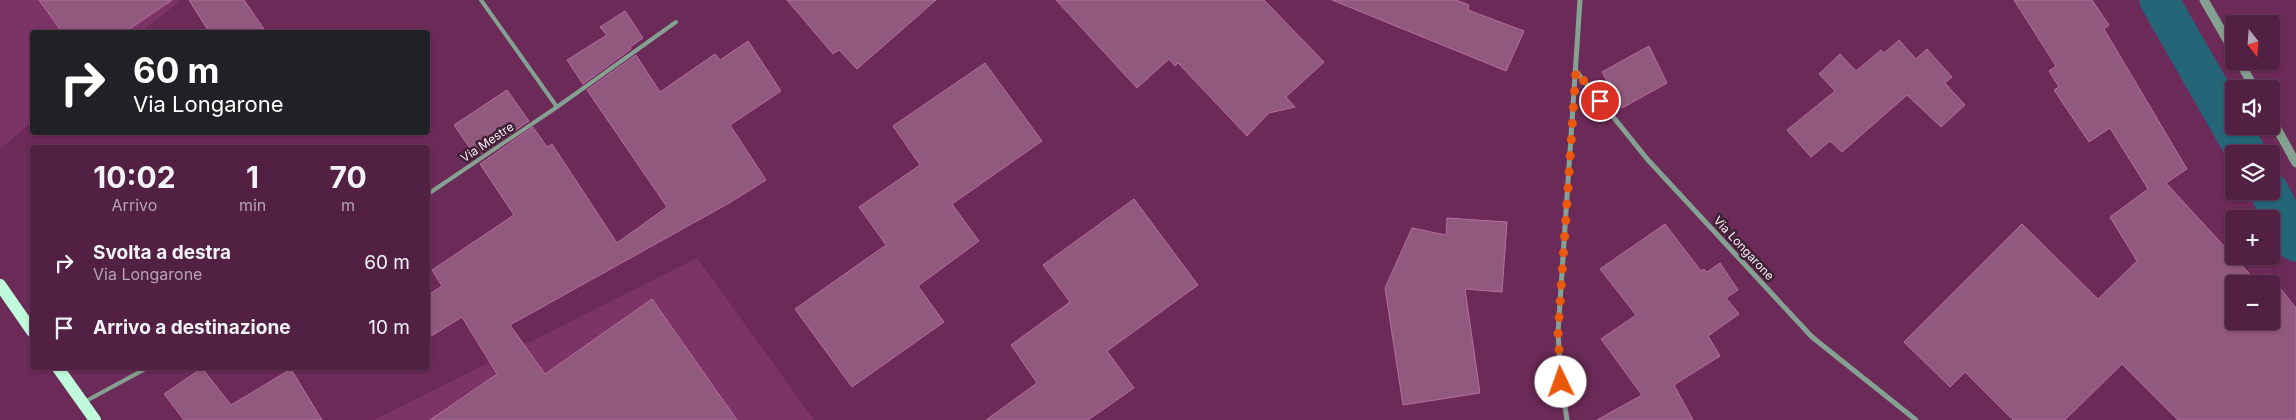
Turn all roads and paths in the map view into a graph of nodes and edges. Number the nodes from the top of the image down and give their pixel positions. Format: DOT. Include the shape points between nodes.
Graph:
graph roads {
  1 [pos="481,0"];
  2 [pos="1580,0"];
  3 [pos="2204,0"];
  4 [pos="676,22"];
  5 [pos="2225,36"];
  6 [pos="1576,71"];
  7 [pos="557,107"];
  8 [pos="2280,134"];
  9 [pos="2296,163"];
  10 [pos="430,193"];
  11 [pos="0,285"];
  12 [pos="30,328"];
  13 [pos="59,370"];
  14 [pos="143,370"];
  15 [pos="83,403"];
  16 [pos="95,420"];
  17 [pos="1567,420"];
  18 [pos="1916,420"];
  1 -- 7 [label="lane"];
  2 -- 6 [label="street"];
  3 -- 5 [label="street"];
  4 -- 7 [label="lane, Via Mestre"];
  6 -- 17 [label="street" via="1558,333"];
  6 -- 18 [label="street, Via Longarone" via="1648,160 1812,336"];
  7 -- 10 [label="lane, Via Mestre"];
  8 -- 9 [label="street"];
  11 -- 12 [label="main road"];
  13 -- 15 [label="main road"];
  14 -- 15 [label="lane"];
  15 -- 16 [label="main road"];
}
